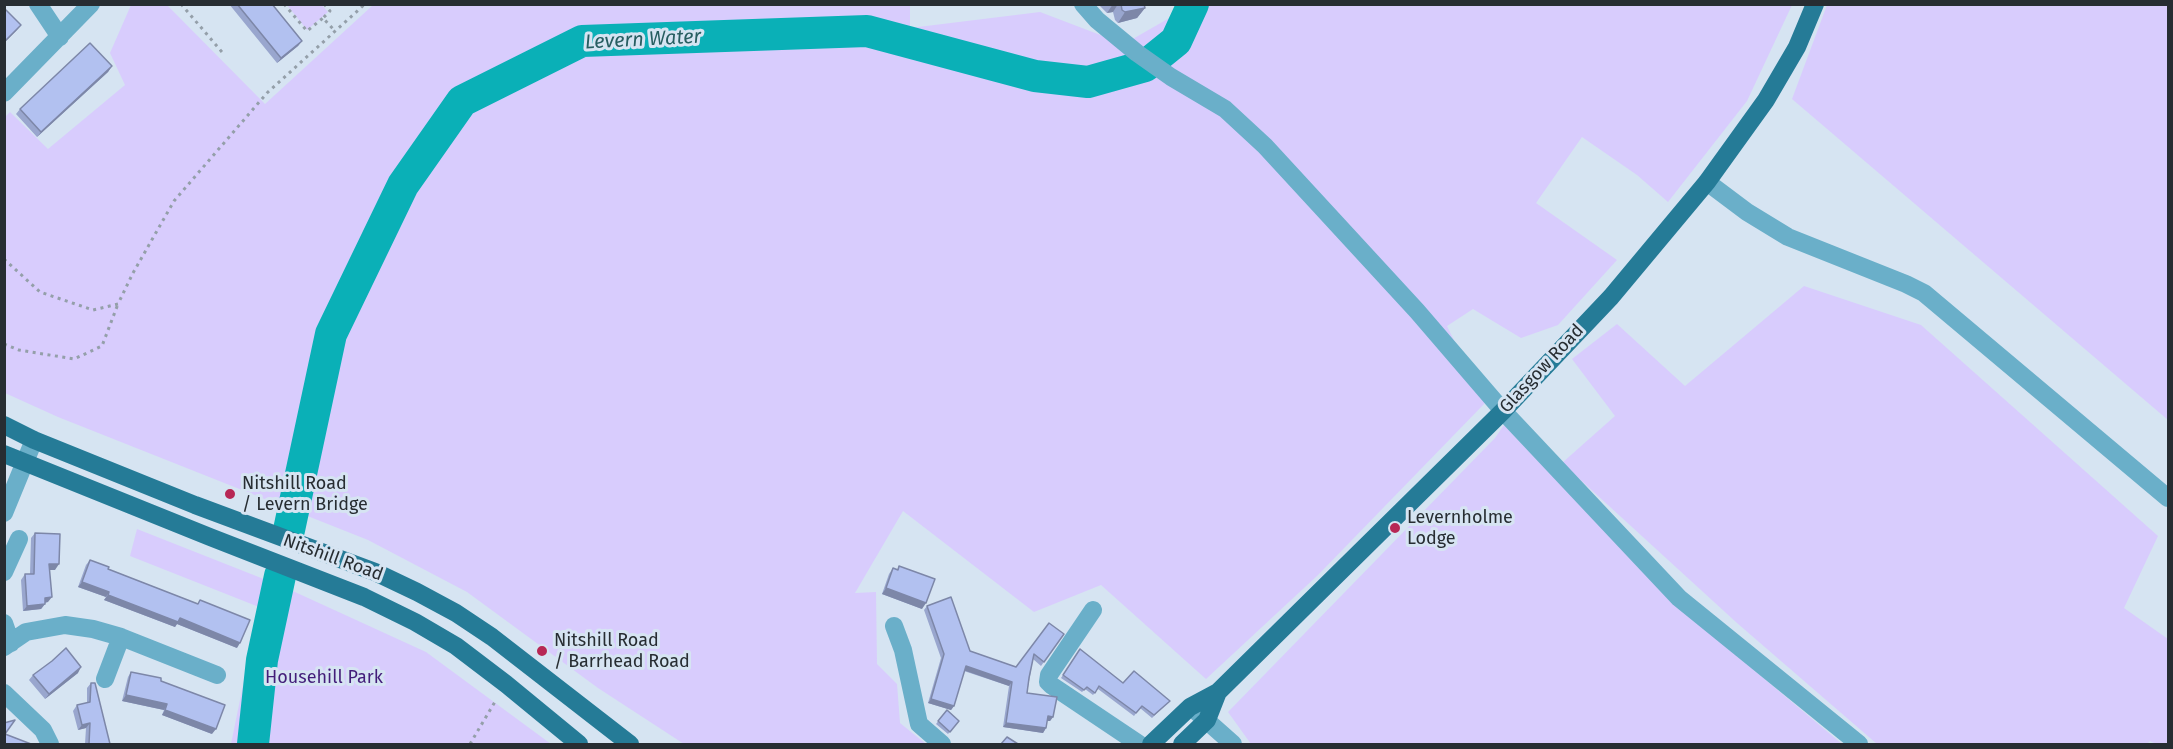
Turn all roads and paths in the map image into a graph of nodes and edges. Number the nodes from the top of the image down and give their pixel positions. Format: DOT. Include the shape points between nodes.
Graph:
graph roads {
  1 [pos="38,4"];
  2 [pos="91,4"];
  3 [pos="181,4"];
  4 [pos="284,4"];
  5 [pos="324,4"];
  6 [pos="365,4"];
  7 [pos="1083,4"];
  8 [pos="1815,4"];
  9 [pos="323,18"];
  10 [pos="335,31"];
  11 [pos="60,37"];
  12 [pos="222,52"];
  13 [pos="4,93"];
  14 [pos="1707,182"];
  15 [pos="4,259"];
  16 [pos="118,304"];
  17 [pos="4,344"];
  18 [pos="1503,411"];
  19 [pos="4,425"];
  20 [pos="34,440"];
  21 [pos="4,454"];
  22 [pos="24,463"];
  23 [pos="2169,498"];
  24 [pos="4,513"];
  25 [pos="18,539"];
  26 [pos="4,572"];
  27 [pos="375,572"];
  28 [pos="364,597"];
  29 [pos="1093,610"];
  30 [pos="4,623"];
  31 [pos="894,626"];
  32 [pos="122,637"];
  33 [pos="8,645"];
  34 [pos="217,675"];
  35 [pos="105,679"];
  36 [pos="506,684"];
  37 [pos="1218,692"];
  38 [pos="4,693"];
  39 [pos="1190,707"];
  40 [pos="1207,720"];
  41 [pos="50,744"];
  42 [pos="470,744"];
  43 [pos="579,744"];
  44 [pos="630,744"];
  45 [pos="942,744"];
  46 [pos="1138,744"];
  47 [pos="1151,744"];
  48 [pos="1182,744"];
  49 [pos="1233,744"];
  50 [pos="1859,744"];
  1 -- 11 [label="street"];
  2 -- 11 [label="street"];
  3 -- 12 [label="path"];
  4 -- 9 [label="path" via="307,31"];
  5 -- 9 [label="path" via="330,11"];
  6 -- 10 [label="path"];
  7 -- 18 [label="street" via="1137,53 1225,108 1265,146 1418,311"];
  8 -- 14 [label="main road, Glasgow Road" via="1797,47 1766,100"];
  9 -- 10 [label="path"];
  10 -- 16 [label="path" via="267,93 174,201"];
  11 -- 13 [label="street"];
  14 -- 18 [label="main road, Glasgow Road" via="1611,297"];
  14 -- 23 [label="street" via="1788,237 1924,293"];
  15 -- 16 [label="path" via="40,292 93,310"];
  16 -- 17 [label="path" via="102,346 74,359"];
  18 -- 37 [label="main road, Glasgow Road"];
  18 -- 50 [label="street" via="1679,598"];
  19 -- 20 [label="main road, Nitshill Road"];
  20 -- 22 [label="street"];
  20 -- 27 [label="main road, Nitshill Road"];
  21 -- 22 [label="main road, Nitshill Road"];
  22 -- 24 [label="street"];
  22 -- 28 [label="main road, Nitshill Road"];
  25 -- 26 [label="street"];
  27 -- 28 [label="main road"];
  27 -- 44 [label="main road, Nitshill Road" via="456,613 492,637"];
  28 -- 36 [label="main road, Nitshill Road" via="456,646"];
  29 -- 46 [label="street" via="1048,682"];
  30 -- 33 [label="street"];
  31 -- 45 [label="street" via="919,724"];
  32 -- 33 [label="street" via="65,626 26,632"];
  32 -- 34 [label="street"];
  32 -- 35 [label="street"];
  36 -- 42 [label="path"];
  36 -- 43 [label="main road, Nitshill Road"];
  37 -- 39 [label="main road, Glasgow Road"];
  37 -- 40 [label="main road, Glasgow Road"];
  38 -- 41 [label="street" via="43,730"];
  39 -- 40 [label="street"];
  39 -- 47 [label="main road, Glasgow Road"];
  40 -- 48 [label="main road, Glasgow Road"];
  40 -- 49 [label="street"];
}
